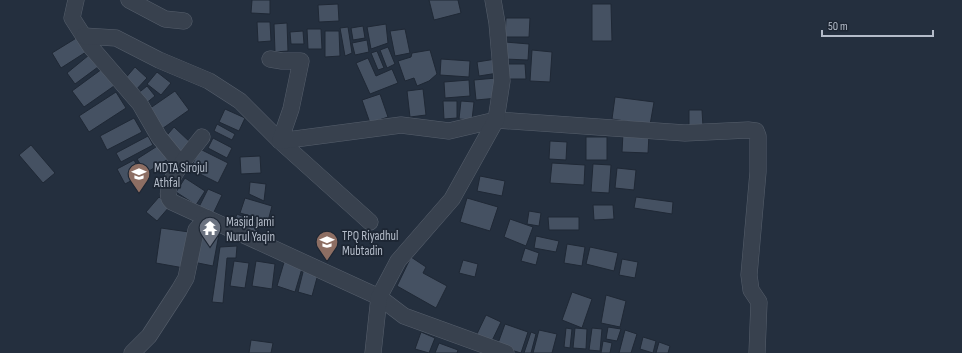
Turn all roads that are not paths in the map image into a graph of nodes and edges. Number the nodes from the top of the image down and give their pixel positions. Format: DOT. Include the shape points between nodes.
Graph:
graph roads {
  1 [pos="76,0"];
  2 [pos="129,0"];
  3 [pos="493,0"];
  4 [pos="184,21"];
  5 [pos="84,36"];
  6 [pos="270,59"];
  7 [pos="496,120"];
  8 [pos="202,137"];
  9 [pos="280,141"];
  10 [pos="182,165"];
  11 [pos="207,218"];
  12 [pos="370,222"];
  13 [pos="379,297"];
  14 [pos="132,353"];
  15 [pos="373,353"];
  16 [pos="506,353"];
  17 [pos="757,353"];
  1 -- 5 [label="street" via="72,18"];
  2 -- 4 [label="street" via="165,19"];
  3 -- 7 [label="street" via="502,81"];
  5 -- 9 [label="street" via="116,38 209,81 240,101"];
  5 -- 10 [label="street" via="140,104 159,137"];
  6 -- 9 [label="street" via="301,61 291,109"];
  7 -- 9 [label="street" via="449,131 401,125"];
  7 -- 13 [label="street" via="452,199 398,261"];
  7 -- 17 [label="street" via="686,133 748,130 756,132 758,172 749,275 751,290 759,302"];
  8 -- 10 [label="street"];
  9 -- 12 [label="street"];
  10 -- 11 [label="street" via="170,182 167,193 169,199"];
  11 -- 13 [label="street"];
  11 -- 14 [label="street" via="196,230 186,278 148,336"];
  13 -- 15 [label="street"];
  13 -- 16 [label="street" via="404,316"];
}
